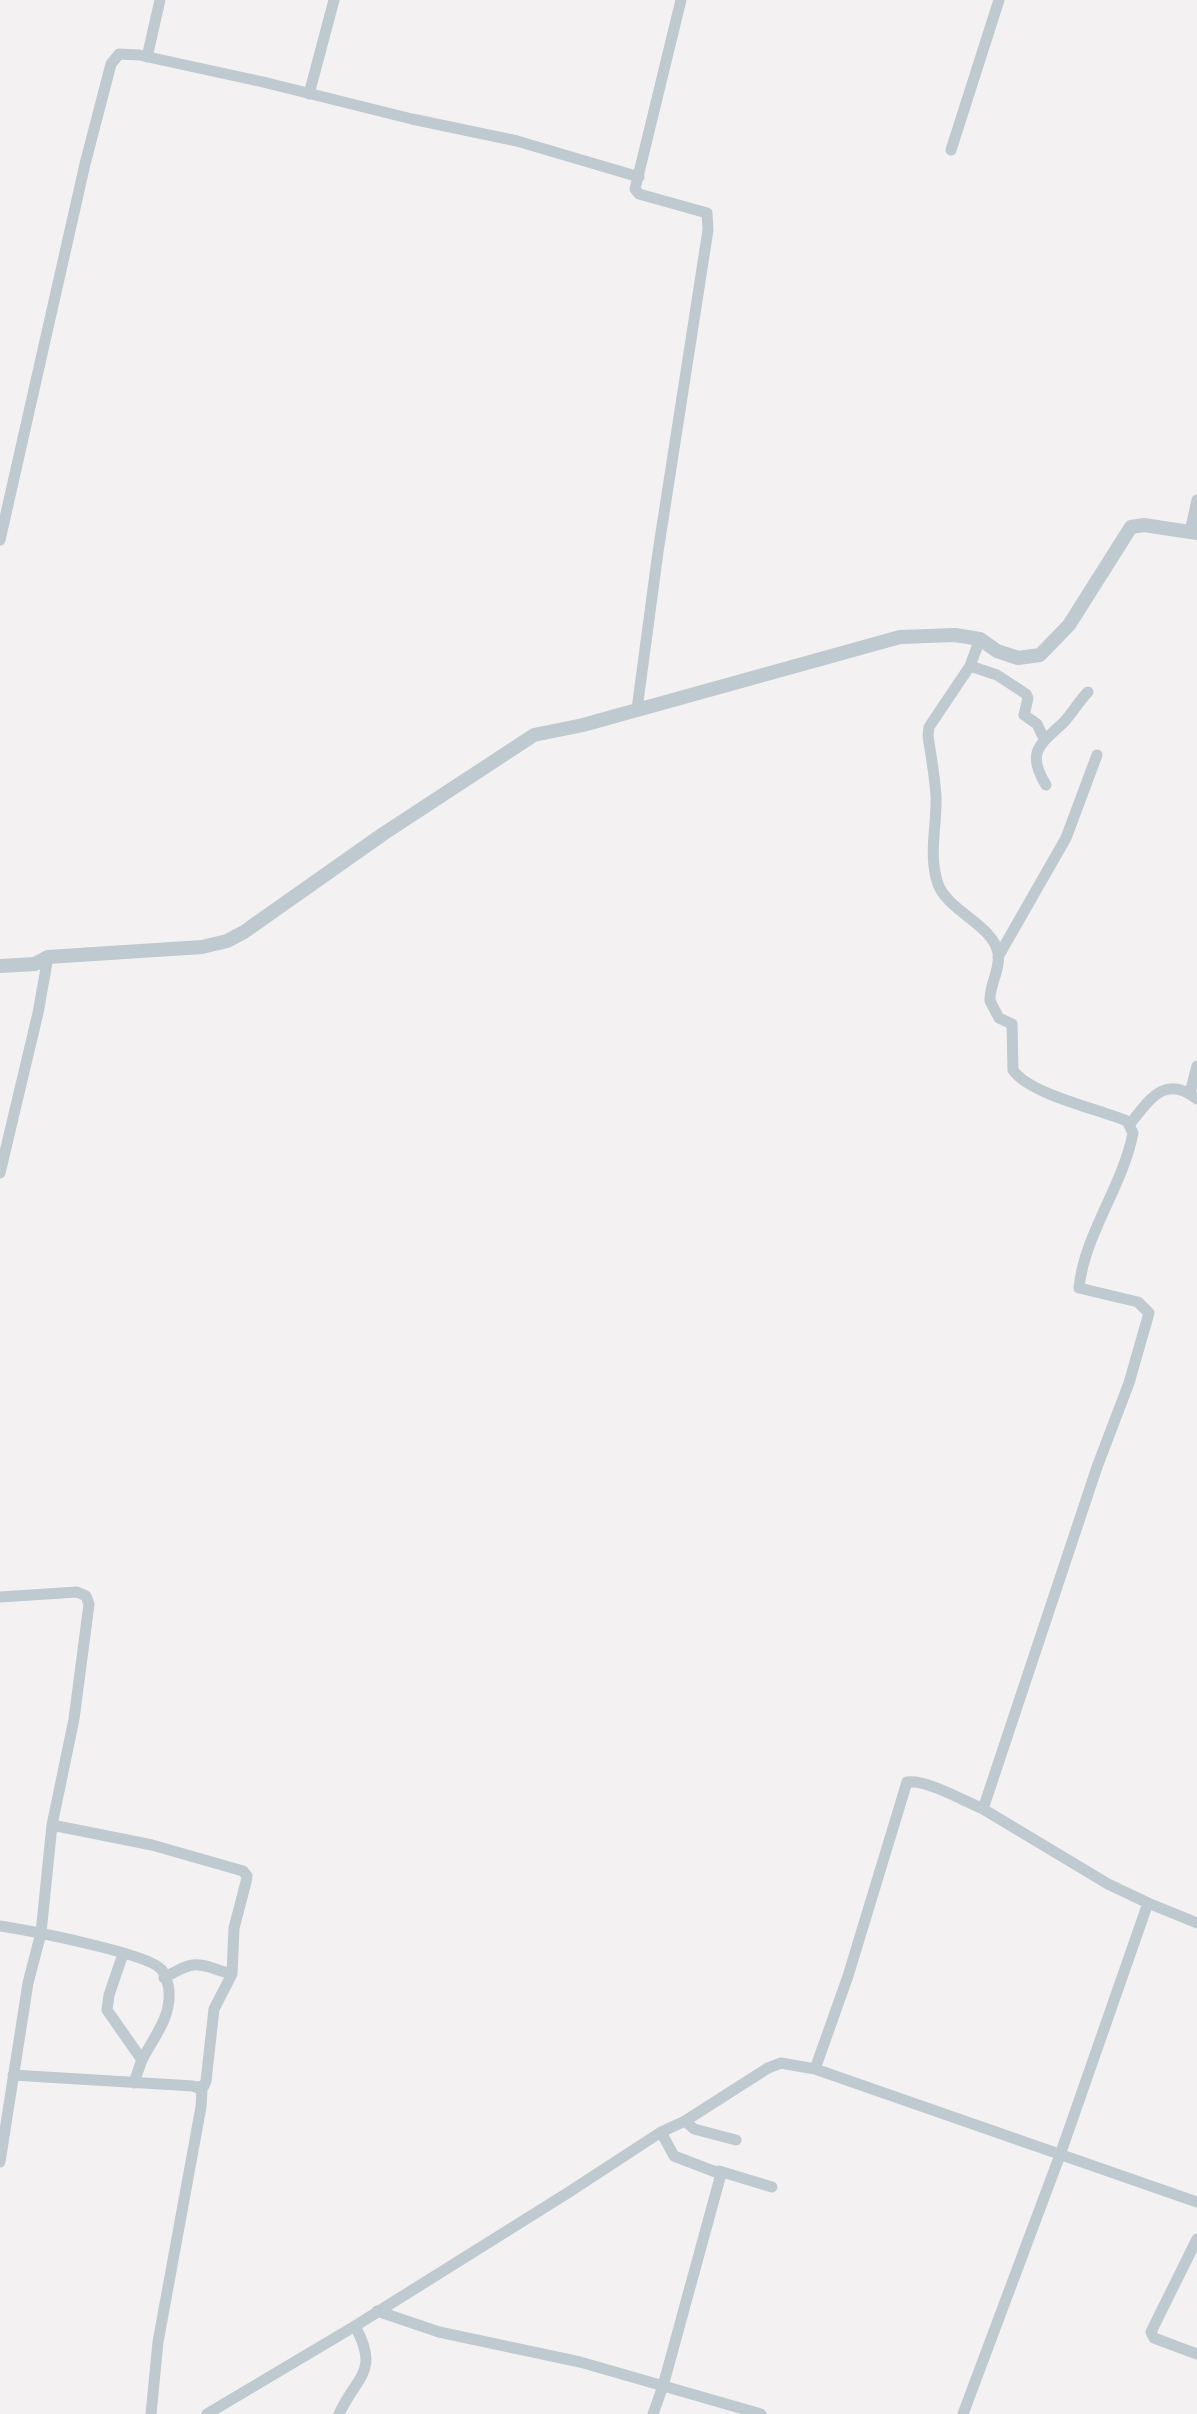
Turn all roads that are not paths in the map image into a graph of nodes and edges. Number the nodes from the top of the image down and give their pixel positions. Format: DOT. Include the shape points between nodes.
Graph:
graph roads {
  1 [pos="160,0"];
  2 [pos="334,0"];
  3 [pos="681,0"];
  4 [pos="999,0"];
  5 [pos="147,57"];
  6 [pos="309,94"];
  7 [pos="951,150"];
  8 [pos="639,177"];
  9 [pos="1197,500"];
  10 [pos="1193,532"];
  11 [pos="0,540"];
  12 [pos="980,639"];
  13 [pos="970,666"];
  14 [pos="1088,692"];
  15 [pos="637,709"];
  16 [pos="1044,739"];
  17 [pos="1097,755"];
  18 [pos="1046,785"];
  19 [pos="48,957"];
  20 [pos="998,957"];
  21 [pos="0,966"];
  22 [pos="1197,1066"];
  23 [pos="1193,1096"];
  24 [pos="1129,1125"];
  25 [pos="0,1173"];
  26 [pos="0,1597"];
  27 [pos="983,1809"];
  28 [pos="52,1825"];
  29 [pos="1148,1903"];
  30 [pos="1197,1923"];
  31 [pos="0,1926"];
  32 [pos="41,1933"];
  33 [pos="123,1954"];
  34 [pos="232,1974"];
  35 [pos="164,1978"];
  36 [pos="142,2060"];
  37 [pos="815,2069"];
  38 [pos="13,2075"];
  39 [pos="134,2083"];
  40 [pos="196,2087"];
  41 [pos="685,2121"];
  42 [pos="661,2132"];
  43 [pos="736,2140"];
  44 [pos="1060,2155"];
  45 [pos="0,2162"];
  46 [pos="719,2171"];
  47 [pos="772,2187"];
  48 [pos="1197,2202"];
  49 [pos="1197,2239"];
  50 [pos="377,2311"];
  51 [pos="355,2326"];
  52 [pos="1197,2354"];
  53 [pos="663,2386"];
  54 [pos="214,2413"];
  55 [pos="151,2414"];
  56 [pos="339,2414"];
  57 [pos="653,2414"];
  58 [pos="761,2414"];
  59 [pos="963,2414"];
  1 -- 5 [label="street"];
  2 -- 6 [label="street"];
  3 -- 8 [label="street"];
  4 -- 7 [label="street"];
  5 -- 6 [label="street"];
  5 -- 11 [label="street" via="119,54 111,64"];
  6 -- 8 [label="street" via="517,141"];
  8 -- 15 [label="street" via="636,192 709,215"];
  9 -- 10 [label="street"];
  10 -- 12 [label="street" via="1131,527 1069,625 1040,655 1018,658"];
  12 -- 13 [label="street"];
  12 -- 15 [label="street" via="942,634 891,639"];
  13 -- 16 [label="street" via="997,675 1026,694 1024,715 1037,724"];
  13 -- 20 [label="street" via="929,727 936,794 934,862 947,899 987,936"];
  14 -- 16 [label="street"];
  15 -- 19 [label="street" via="534,735 227,941"];
  16 -- 18 [label="street" via="1036,763"];
  17 -- 20 [label="street" via="1066,838"];
  19 -- 21 [label="street" via="35,964"];
  19 -- 25 [label="street"];
  20 -- 24 [label="street" via="990,1001 999,1018 1012,1024 1015,1074 1036,1088"];
  22 -- 23 [label="street"];
  23 -- 24 [label="street" via="1159,1091"];
  24 -- 27 [label="street" via="1133,1133 1127,1159 1079,1288 1138,1302 1149,1317"];
  26 -- 28 [label="street" via="77,1592 88,1598 74,1719"];
  27 -- 29 [label="street"];
  27 -- 37 [label="street" via="928,1785 907,1782"];
  28 -- 32 [label="street"];
  28 -- 34 [label="street" via="243,1871 247,1876 234,1928"];
  29 -- 30 [label="street"];
  29 -- 44 [label="street"];
  31 -- 32 [label="street"];
  32 -- 33 [label="street"];
  32 -- 38 [label="street"];
  33 -- 35 [label="street" via="157,1965"];
  33 -- 36 [label="street" via="107,2010"];
  34 -- 35 [label="street" via="189,1964"];
  34 -- 40 [label="street" via="213,2015 206,2081"];
  35 -- 36 [label="street" via="169,1988 166,2011 158,2037"];
  36 -- 39 [label="street"];
  37 -- 41 [label="street" via="774,2064"];
  37 -- 44 [label="street"];
  38 -- 39 [label="street"];
  38 -- 45 [label="street"];
  39 -- 40 [label="street"];
  40 -- 55 [label="street" via="202,2090 201,2107 158,2342"];
  41 -- 42 [label="street"];
  41 -- 43 [label="street" via="694,2129"];
  42 -- 46 [label="street" via="674,2156"];
  42 -- 50 [label="street"];
  44 -- 48 [label="street"];
  44 -- 59 [label="street"];
  46 -- 47 [label="street"];
  46 -- 53 [label="street"];
  49 -- 52 [label="street" via="1151,2332 1154,2338"];
  50 -- 51 [label="street"];
  50 -- 53 [label="street" via="439,2332"];
  51 -- 54 [label="street"];
  51 -- 56 [label="street" via="367,2358 359,2384"];
  53 -- 57 [label="street"];
  53 -- 58 [label="street"];
}
